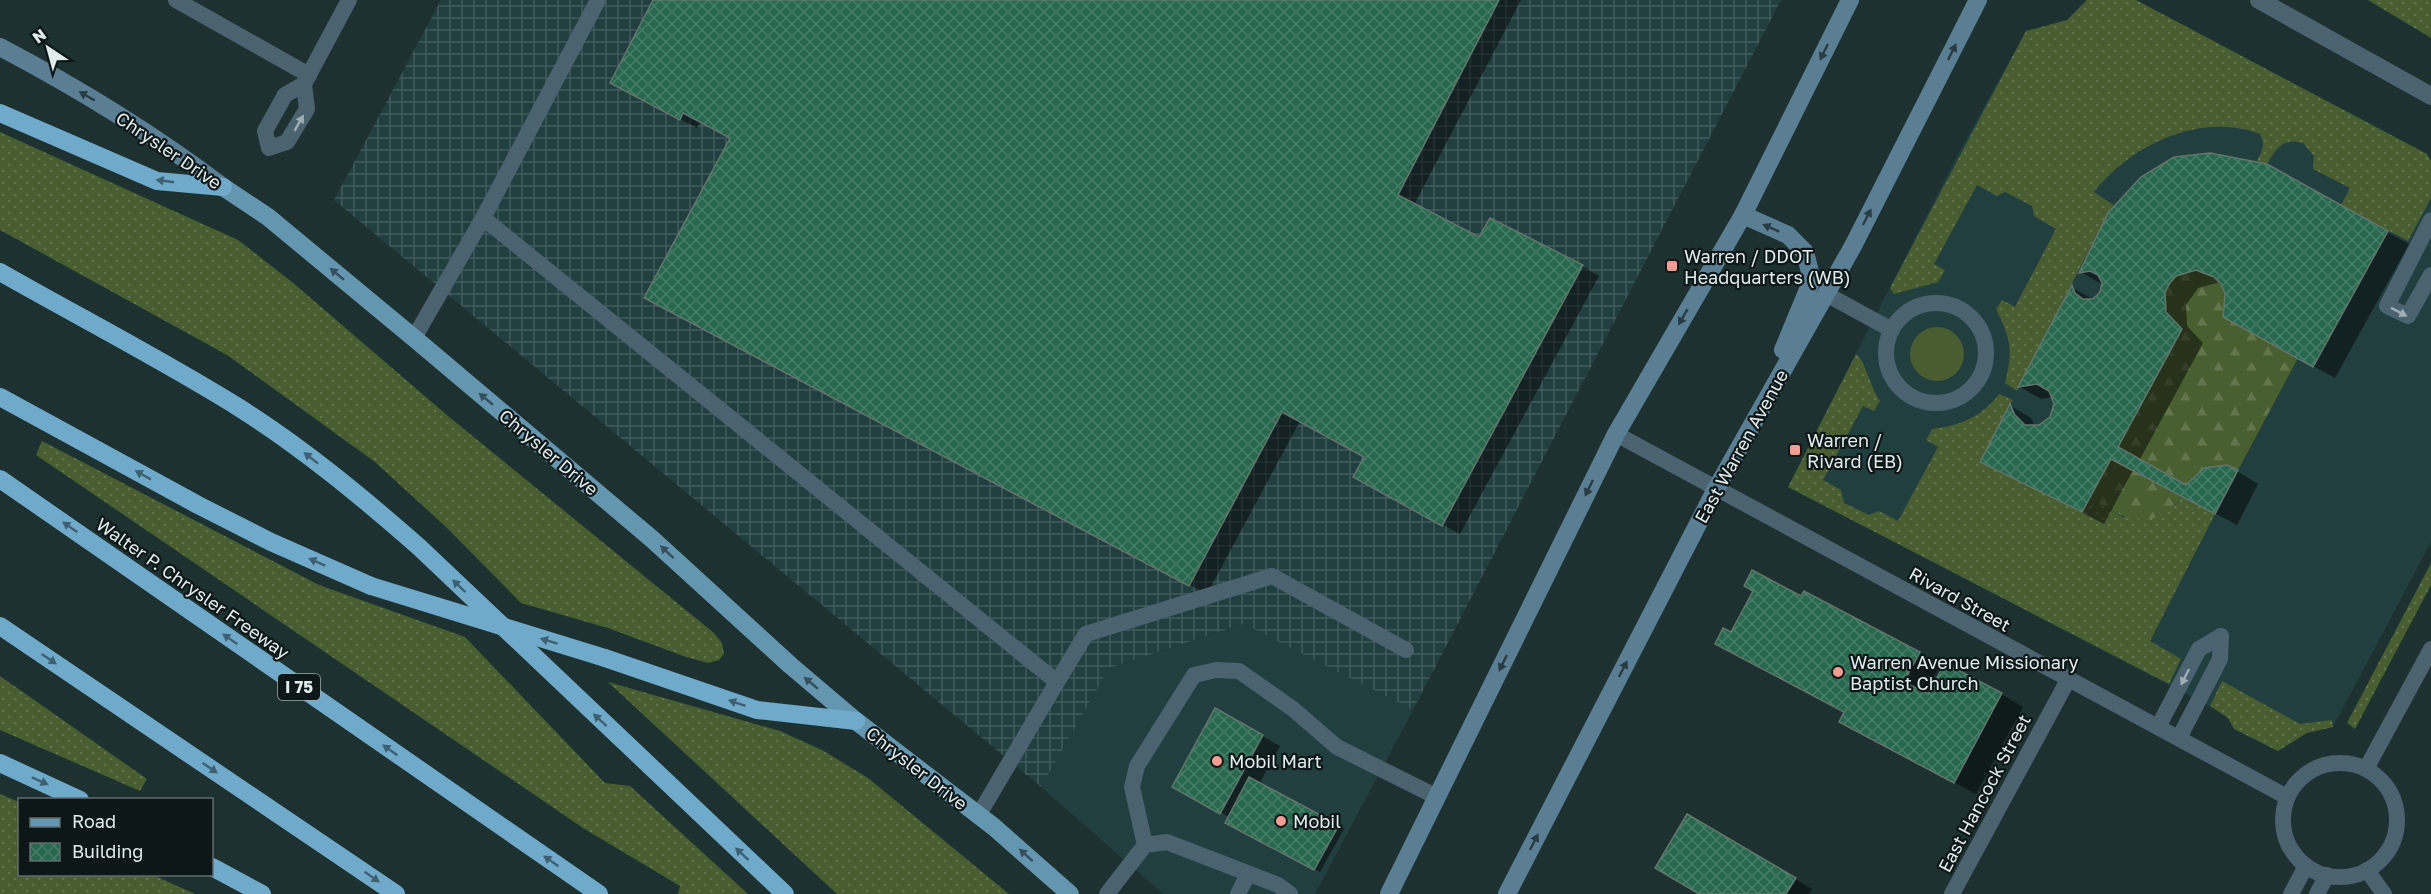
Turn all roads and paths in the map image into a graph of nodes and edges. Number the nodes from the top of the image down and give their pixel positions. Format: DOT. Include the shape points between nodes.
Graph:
graph roads {
  1 [pos="176,0"];
  2 [pos="349,0"];
  3 [pos="598,0"];
  4 [pos="1850,0"];
  5 [pos="1978,0"];
  6 [pos="2259,0"];
  7 [pos="0,47"];
  8 [pos="2431,96"];
  9 [pos="0,113"];
  10 [pos="223,187"];
  11 [pos="1743,216"];
  12 [pos="483,218"];
  13 [pos="2431,220"];
  14 [pos="0,272"];
  15 [pos="2431,275"];
  16 [pos="1826,294"];
  17 [pos="1892,330"];
  18 [pos="414,338"];
  19 [pos="0,397"];
  20 [pos="1752,424"];
  21 [pos="1616,434"];
  22 [pos="0,478"];
  23 [pos="1716,489"];
  24 [pos="0,626"];
  25 [pos="1406,650"];
  26 [pos="2431,650"];
  27 [pos="2068,680"];
  28 [pos="1057,682"];
  29 [pos="856,721"];
  30 [pos="2158,727"];
  31 [pos="2179,738"];
  32 [pos="0,763"];
  33 [pos="2366,769"];
  34 [pos="1437,797"];
  35 [pos="2287,797"];
  36 [pos="76,798"];
  37 [pos="978,816"];
  38 [pos="1145,846"];
  39 [pos="2306,866"];
  40 [pos="213,868"];
  41 [pos="2367,870"];
  42 [pos="1248,874"];
  43 [pos="2327,875"];
  44 [pos="262,894"];
  45 [pos="396,894"];
  46 [pos="599,894"];
  47 [pos="785,894"];
  48 [pos="1070,894"];
  49 [pos="1107,894"];
  50 [pos="1238,894"];
  51 [pos="1290,894"];
  52 [pos="1389,894"];
  53 [pos="1507,894"];
  54 [pos="1952,894"];
  55 [pos="2291,894"];
  56 [pos="2317,894"];
  57 [pos="2384,894"];
  1 -- 2 [label="lane" via="307,79"];
  3 -- 12 [label="lane"];
  4 -- 11 [label="main road, one-way"];
  16 -- 5 [label="main road, East Warren Avenue, one-way"];
  6 -- 8 [label="street"];
  10 -- 7 [label="main road, Chrysler Drive, one-way" via="109,109"];
  10 -- 9 [label="highway, one-way" via="157,181"];
  18 -- 10 [label="main road, Chrysler Drive, one-way" via="268,217"];
  20 -- 11 [label="main road, one-way" via="1812,280 1805,252 1788,235"];
  11 -- 21 [label="main road, one-way"];
  12 -- 18 [label="lane"];
  12 -- 28 [label="lane"];
  13 -- 15 [label="lane, one-way" via="2387,306 2408,316"];
  47 -- 14 [label="highway, one-way" via="367,502 238,407"];
  16 -- 17 [label="lane"];
  16 -- 20 [label="main road, East Warren Avenue"];
  17 -- 17 [label="lane" via="1887,364 1905,392 1920,400 1954,400 1968,392 1986,364 1986,348 1978,325 1961,309 1930,303 1901,317"];
  29 -- 18 [label="main road, Chrysler Drive, one-way" via="652,539"];
  29 -- 19 [label="highway, one-way, bridge" via="757,710 605,658 371,586 219,516"];
  20 -- 23 [label="main road, East Warren Avenue"];
  21 -- 23 [label="lane, Rivard Street"];
  21 -- 34 [label="main road, one-way"];
  46 -- 22 [label="highway, Walter P. Chrysler Freeway / I 75, one-way"];
  23 -- 27 [label="lane, Rivard Street"];
  53 -- 23 [label="main road, East Warren Avenue, one-way"];
  24 -- 45 [label="highway, one-way"];
  25 -- 28 [label="lane" via="1272,576 1086,634"];
  26 -- 33 [label="lane"];
  27 -- 30 [label="lane, Rivard Street"];
  27 -- 54 [label="lane, East Hancock Street"];
  28 -- 37 [label="lane"];
  29 -- 37 [label="main road, Chrysler Drive"];
  30 -- 31 [label="lane, Rivard Street"];
  31 -- 30 [label="lane, one-way" via="2220,659 2221,636 2199,648"];
  31 -- 35 [label="lane, Rivard Street"];
  32 -- 36 [label="highway, one-way"];
  33 -- 35 [label="lane" via="2330,763 2297,781"];
  33 -- 41 [label="lane" via="2381,779 2391,794 2397,828 2381,860"];
  34 -- 38 [label="lane" via="1337,747 1293,709 1239,671 1216,670 1194,675 1137,766 1132,787"];
  34 -- 52 [label="main road"];
  35 -- 39 [label="lane" via="2283,831 2289,848"];
  48 -- 37 [label="main road, Chrysler Drive, one-way"];
  38 -- 42 [label="lane" via="1167,842"];
  38 -- 49 [label="lane"];
  39 -- 43 [label="lane"];
  39 -- 55 [label="lane"];
  40 -- 44 [label="highway"];
  41 -- 43 [label="lane" via="2350,876"];
  41 -- 57 [label="lane"];
  42 -- 50 [label="lane"];
  42 -- 51 [label="lane"];
  43 -- 56 [label="lane"];
}
